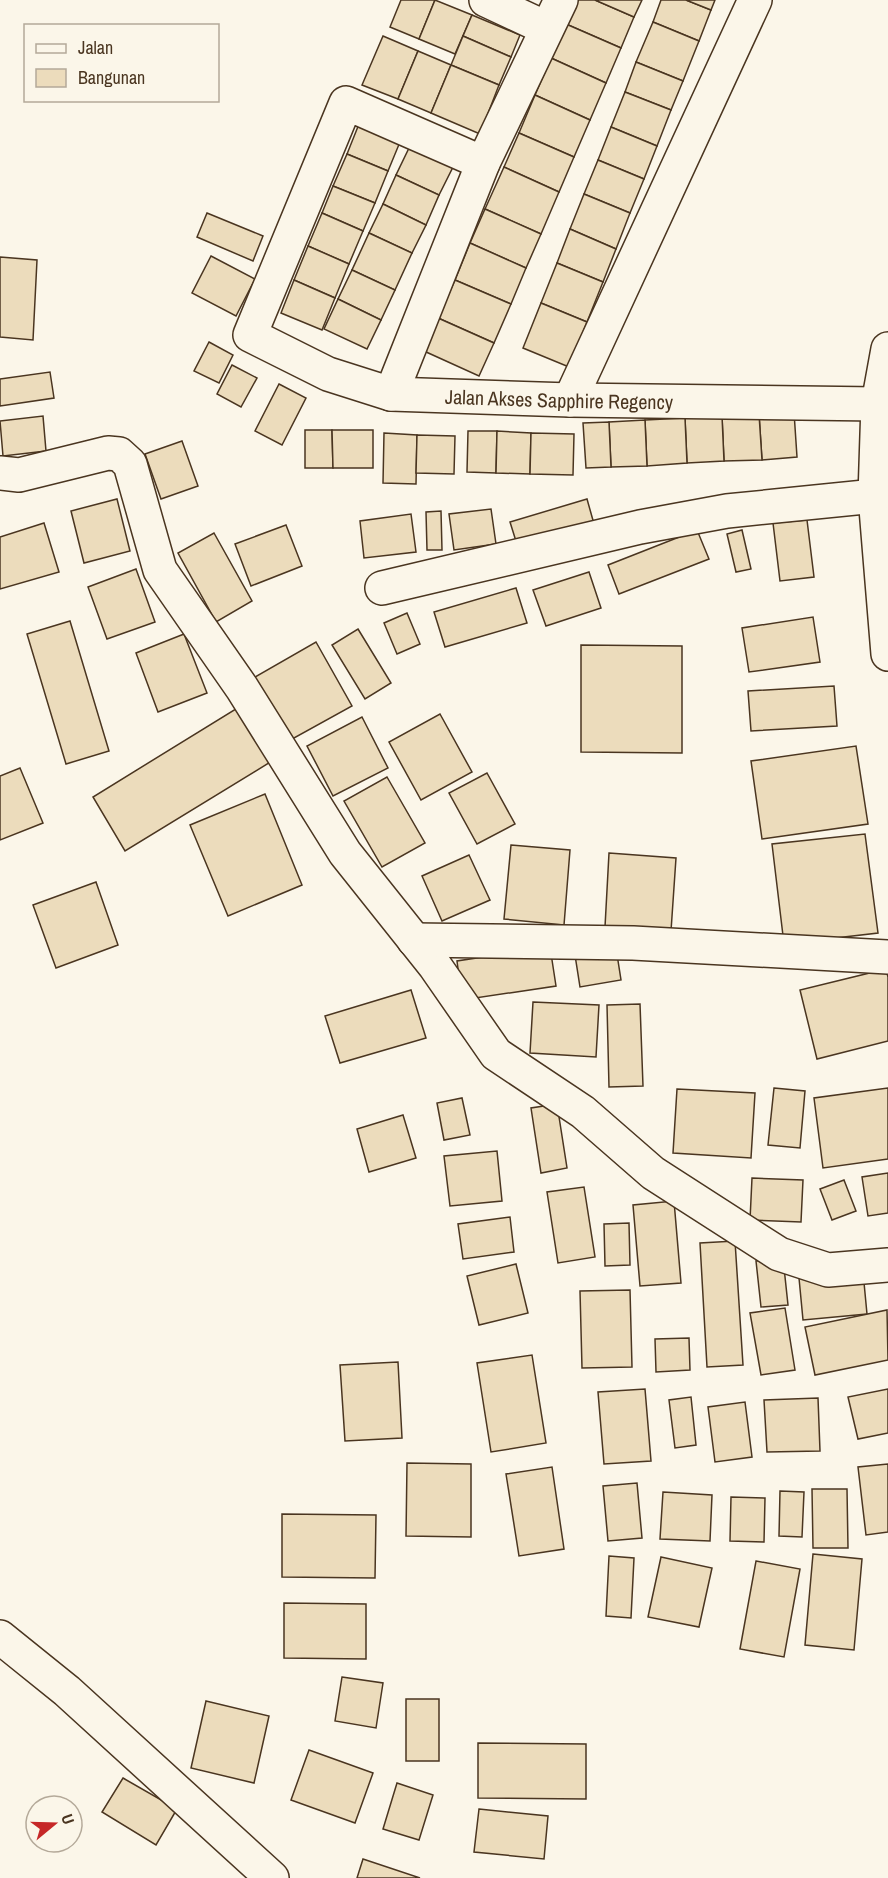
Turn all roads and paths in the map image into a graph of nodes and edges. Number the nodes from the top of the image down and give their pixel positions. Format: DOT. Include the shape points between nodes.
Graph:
graph roads {
  1 [pos="486,0"];
  2 [pos="755,0"];
  3 [pos="554,14"];
  4 [pos="483,163"];
  5 [pos="888,350"];
  6 [pos="391,394"];
  7 [pos="570,400"];
  8 [pos="878,404"];
  9 [pos="0,473"];
  10 [pos="875,496"];
  11 [pos="382,588"];
  12 [pos="888,654"];
  13 [pos="414,940"];
  14 [pos="888,957"];
  15 [pos="888,1265"];
  16 [pos="0,1637"];
  17 [pos="272,1878"];
  1 -- 3 [label="street"];
  2 -- 7 [label="street"];
  3 -- 4 [label="street"];
  4 -- 6 [label="street"];
  4 -- 6 [label="street, Jalan Akses Sapphire Regency" via="346,103 250,335 328,374"];
  5 -- 8 [label="street"];
  6 -- 7 [label="street, Jalan Akses Sapphire Regency"];
  7 -- 8 [label="street, Jalan Akses Sapphire Regency"];
  8 -- 10 [label="street"];
  9 -- 13 [label="street" via="19,475 108,453 119,454 130,464 160,570 242,688 345,853"];
  10 -- 11 [label="street" via="727,511 640,527"];
  10 -- 12 [label="street"];
  13 -- 14 [label="street" via="633,943"];
  13 -- 15 [label="street" via="496,1054 583,1112 653,1173 779,1254 828,1270"];
  16 -- 17 [label="street" via="67,1690"];
}
